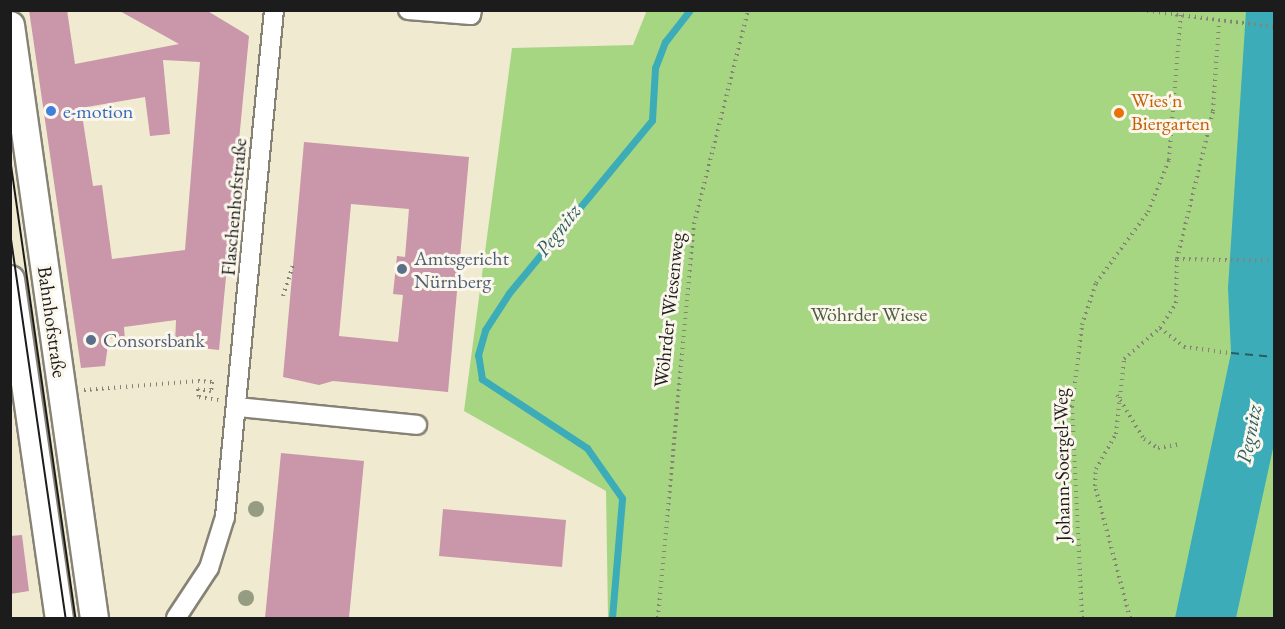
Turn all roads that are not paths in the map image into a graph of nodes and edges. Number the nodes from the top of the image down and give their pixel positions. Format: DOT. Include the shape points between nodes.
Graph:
graph roads {
  1 [pos="274,10"];
  2 [pos="408,10"];
  3 [pos="472,10"];
  4 [pos="10,25"];
  5 [pos="10,279"];
  6 [pos="238,407"];
  7 [pos="417,425"];
  8 [pos="59,618"];
  9 [pos="94,618"];
  10 [pos="176,618"];
  1 -- 6 [label="street, Flaschenhofstraße"];
  2 -- 3 [label="street" via="471,15"];
  4 -- 9 [label="main road, Bahnhofstraße"];
  5 -- 8 [label="main road, Bahnhofstraße"];
  6 -- 7 [label="street"];
  6 -- 10 [label="street, Flaschenhofstraße" via="219,542"];
}
